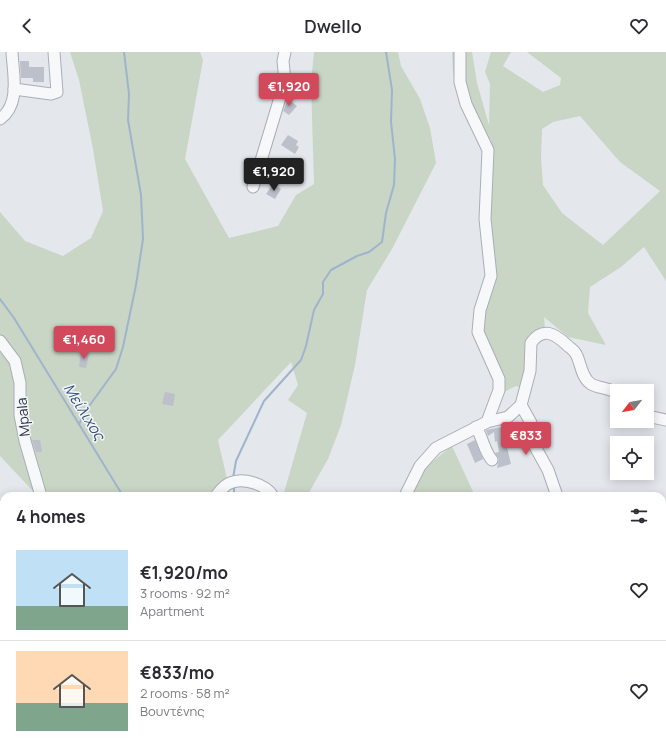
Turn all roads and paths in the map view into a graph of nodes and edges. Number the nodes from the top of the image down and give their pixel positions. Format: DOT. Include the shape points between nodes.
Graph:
graph roads {
  1 [pos="12,52"];
  2 [pos="54,52"];
  3 [pos="285,52"];
  4 [pos="460,52"];
  5 [pos="14,89"];
  6 [pos="0,119"];
  7 [pos="253,187"];
  8 [pos="0,341"];
  9 [pos="610,390"];
  10 [pos="521,405"];
  11 [pos="654,417"];
  12 [pos="666,420"];
  13 [pos="487,422"];
  14 [pos="476,428"];
  15 [pos="492,460"];
  16 [pos="40,492"];
  17 [pos="221,492"];
  18 [pos="270,492"];
  19 [pos="407,492"];
  20 [pos="556,492"];
  1 -- 5 [label="street"];
  2 -- 5 [label="street" via="57,92 50,94"];
  3 -- 7 [label="street" via="285,81"];
  4 -- 13 [label="street" via="460,82 466,104 488,150 485,219 491,276 480,310 478,332 499,378 499,390"];
  5 -- 6 [label="street" via="10,109"];
  8 -- 16 [label="street, Mpala" via="15,361 20,383 20,415"];
  9 -- 10 [label="street" via="592,384 585,377 575,353 556,334 549,333 535,338 531,343 530,372"];
  10 -- 13 [label="street" via="508,417"];
  10 -- 20 [label="street" via="530,423 533,443 548,470"];
  11 -- 12 [label="street"];
  13 -- 14 [label="street"];
  14 -- 15 [label="street"];
  14 -- 19 [label="street" via="436,448 420,466"];
  17 -- 18 [label="street" via="234,482 256,484"];
}
